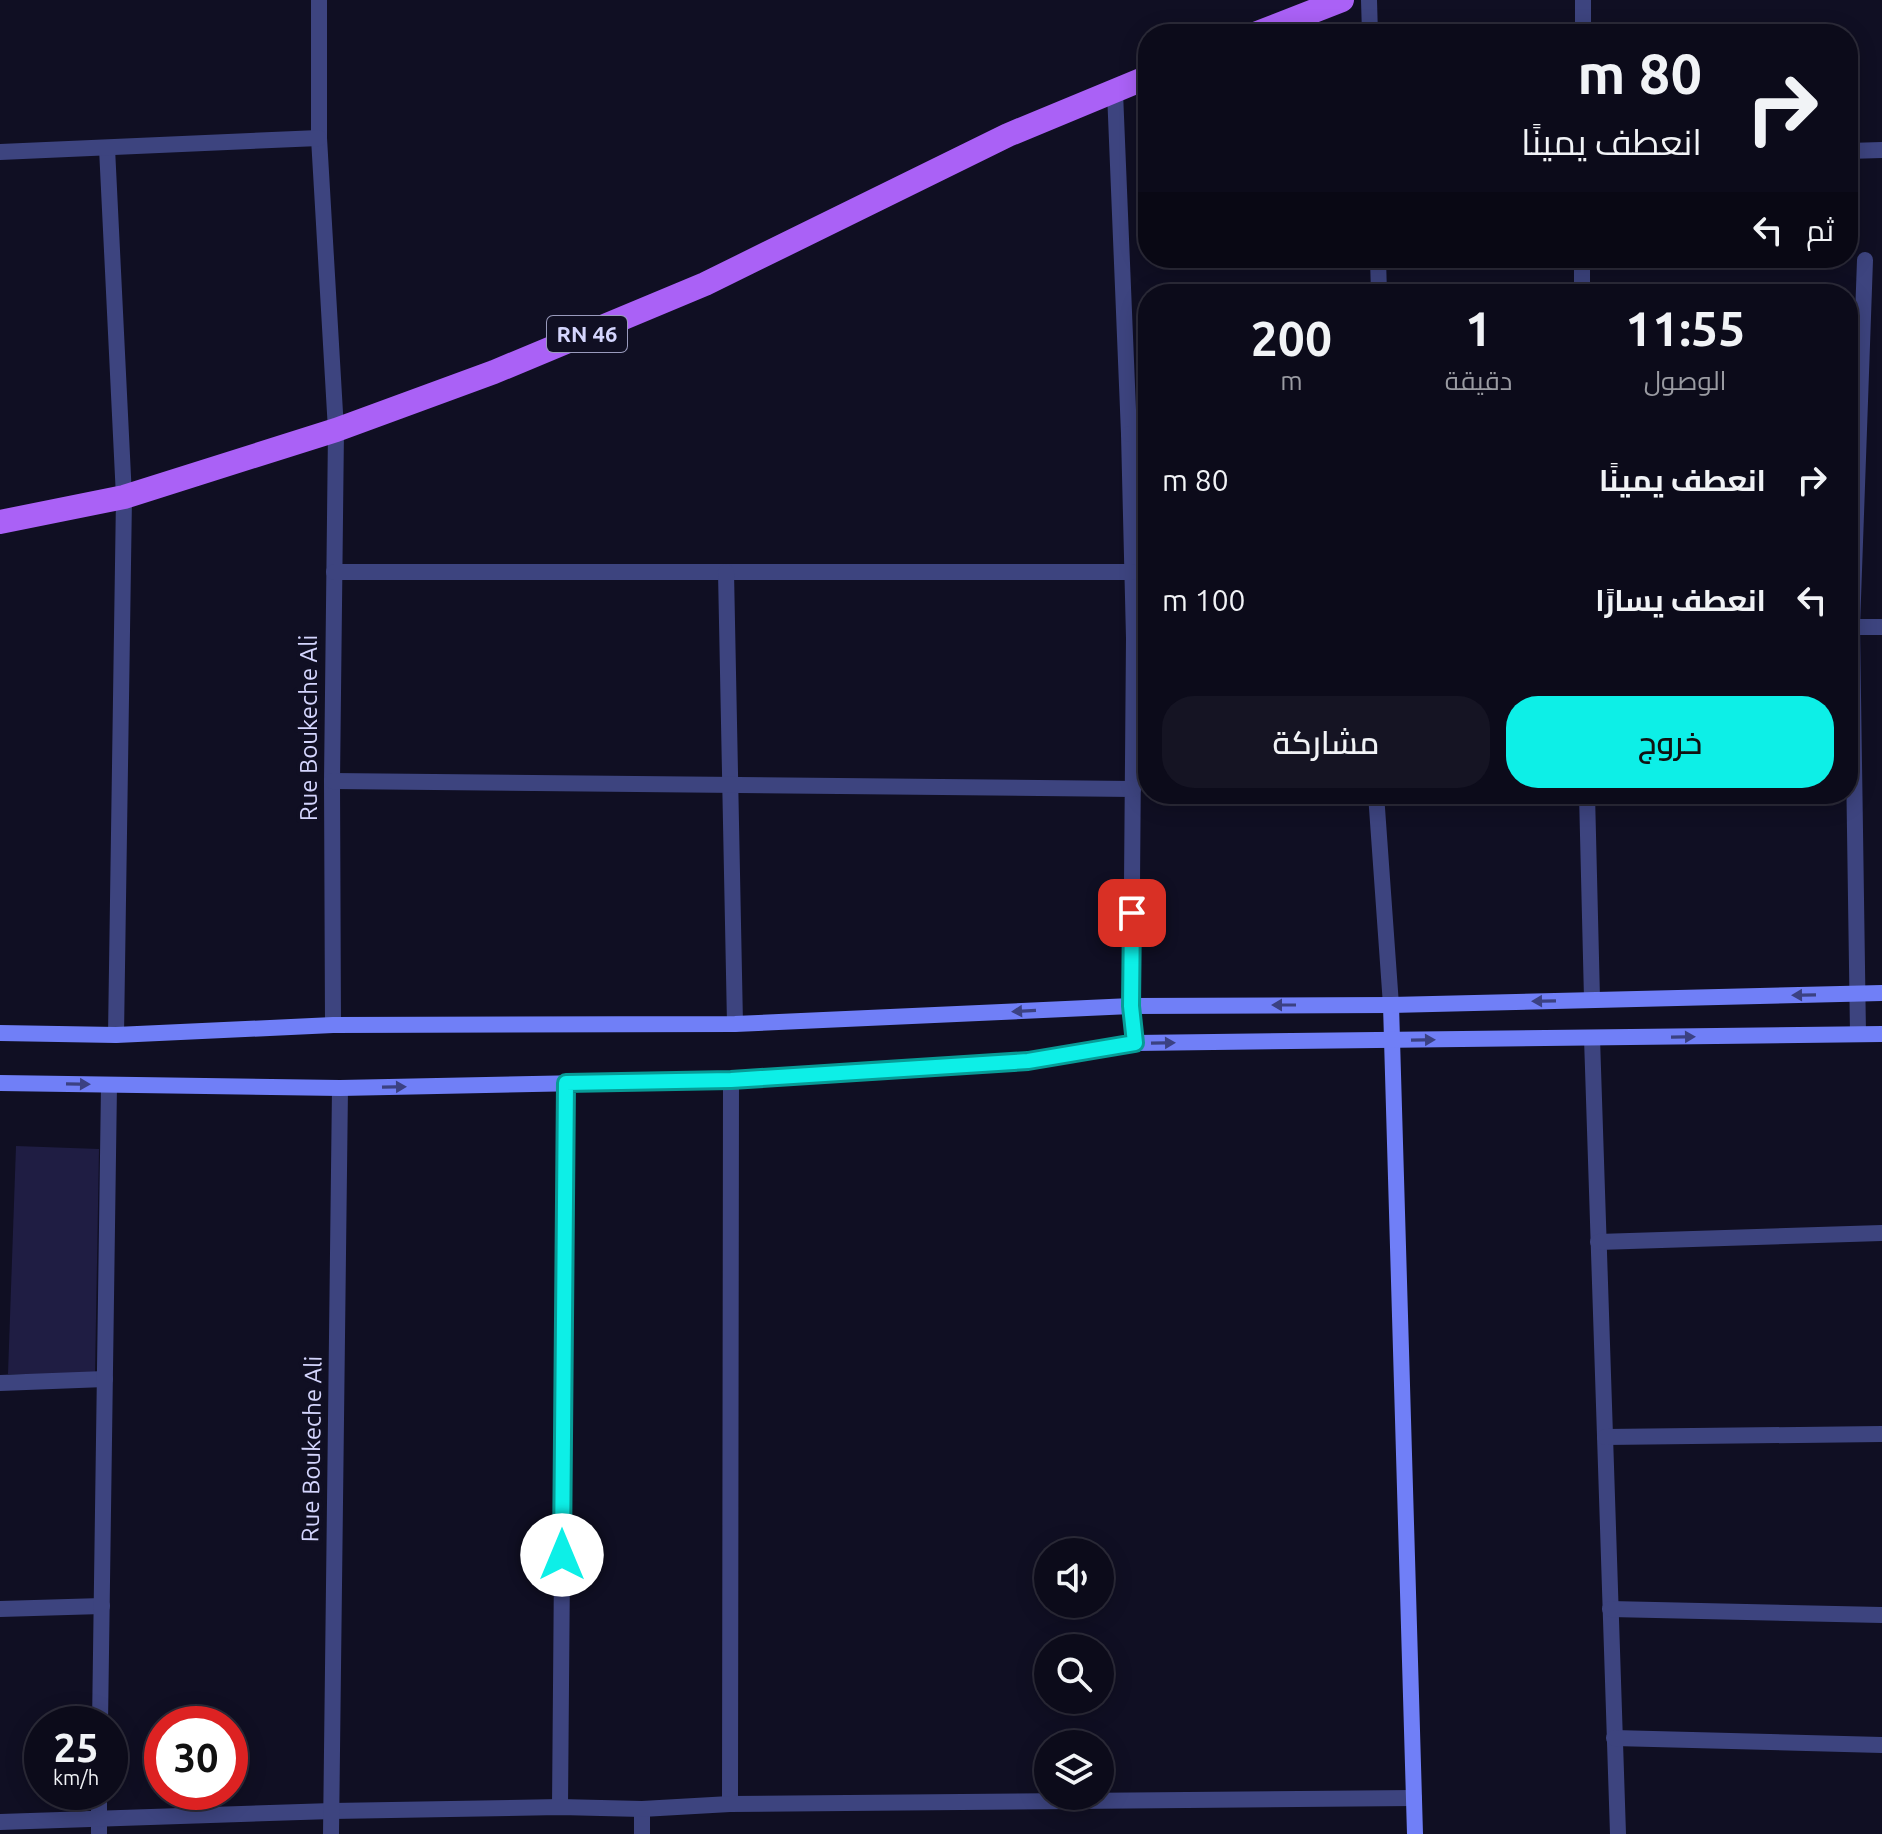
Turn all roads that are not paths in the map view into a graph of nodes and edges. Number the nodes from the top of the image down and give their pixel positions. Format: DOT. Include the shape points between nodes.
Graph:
graph roads {
  1 [pos="319,0"];
  2 [pos="1342,0"];
  3 [pos="1369,0"];
  4 [pos="1583,0"];
  5 [pos="1281,24"];
  6 [pos="1370,24"];
  7 [pos="1583,24"];
  8 [pos="1138,82"];
  9 [pos="1115,92"];
  10 [pos="319,138"];
  11 [pos="107,148"];
  12 [pos="1882,150"];
  13 [pos="1858,151"];
  14 [pos="0,152"];
  15 [pos="1865,260"];
  16 [pos="336,430"];
  17 [pos="1858,431"];
  18 [pos="1129,434"];
  19 [pos="1138,434"];
  20 [pos="124,497"];
  21 [pos="0,522"];
  22 [pos="334,572"];
  23 [pos="726,572"];
  24 [pos="1132,572"];
  25 [pos="1138,616"];
  26 [pos="1858,627"];
  27 [pos="1882,627"];
  28 [pos="1138,695"];
  29 [pos="332,781"];
  30 [pos="730,785"];
  31 [pos="1133,789"];
  32 [pos="1377,804"];
  33 [pos="1587,804"];
  34 [pos="1854,804"];
  35 [pos="1858,993"];
  36 [pos="1882,993"];
  37 [pos="1592,999"];
  38 [pos="1391,1005"];
  39 [pos="1131,1006"];
  40 [pos="735,1024"];
  41 [pos="333,1025"];
  42 [pos="0,1033"];
  43 [pos="1858,1034"];
  44 [pos="1882,1034"];
  45 [pos="116,1035"];
  46 [pos="1592,1038"];
  47 [pos="1393,1040"];
  48 [pos="1135,1043"];
  49 [pos="731,1080"];
  50 [pos="0,1083"];
  51 [pos="566,1083"];
  52 [pos="109,1085"];
  53 [pos="340,1088"];
  54 [pos="1882,1233"];
  55 [pos="1598,1242"];
  56 [pos="105,1379"];
  57 [pos="0,1383"];
  58 [pos="1882,1434"];
  59 [pos="1605,1437"];
  60 [pos="102,1606"];
  61 [pos="0,1609"];
  62 [pos="1610,1609"];
  63 [pos="1882,1615"];
  64 [pos="100,1706"];
  65 [pos="1614,1738"];
  66 [pos="1882,1745"];
  67 [pos="1414,1798"];
  68 [pos="730,1804"];
  69 [pos="560,1807"];
  70 [pos="642,1809"];
  71 [pos="332,1811"];
  72 [pos="0,1822"];
  73 [pos="99,1826"];
  74 [pos="331,1834"];
  75 [pos="642,1834"];
  76 [pos="1415,1834"];
  77 [pos="1618,1834"];
  1 -- 10 [label="street, Rue Boukeche Ali"];
  2 -- 5 [label="main road"];
  3 -- 6 [label="street"];
  4 -- 7 [label="street"];
  8 -- 9 [label="main road, RN 46"];
  9 -- 16 [label="main road, RN 46" via="1008,135 705,284 494,372"];
  9 -- 18 [label="street"];
  10 -- 11 [label="street"];
  10 -- 16 [label="street, Rue Boukeche Ali"];
  11 -- 14 [label="street"];
  11 -- 20 [label="street"];
  12 -- 13 [label="street"];
  15 -- 17 [label="street"];
  16 -- 20 [label="main road, RN 46"];
  16 -- 22 [label="street, Rue Boukeche Ali"];
  18 -- 19 [label="street"];
  18 -- 24 [label="street"];
  20 -- 21 [label="main road, RN 46"];
  20 -- 45 [label="street"];
  22 -- 23 [label="street"];
  22 -- 29 [label="street, Rue Boukeche Ali"];
  23 -- 24 [label="street"];
  23 -- 30 [label="street"];
  24 -- 25 [label="street"];
  26 -- 27 [label="street"];
  28 -- 31 [label="street"];
  29 -- 30 [label="street"];
  29 -- 41 [label="street, Rue Boukeche Ali"];
  30 -- 31 [label="street"];
  30 -- 40 [label="street"];
  31 -- 39 [label="street"];
  32 -- 38 [label="street"];
  33 -- 37 [label="street"];
  34 -- 35 [label="street"];
  35 -- 36 [label="street"];
  35 -- 37 [label="street, one-way"];
  35 -- 43 [label="street"];
  37 -- 38 [label="street, one-way"];
  38 -- 39 [label="street, one-way"];
  38 -- 47 [label="street"];
  39 -- 40 [label="street, one-way"];
  39 -- 48 [label="street"];
  40 -- 41 [label="street"];
  41 -- 45 [label="street"];
  42 -- 45 [label="street"];
  43 -- 44 [label="street"];
  46 -- 43 [label="street, one-way"];
  47 -- 46 [label="street, one-way"];
  46 -- 55 [label="street"];
  48 -- 47 [label="street, one-way"];
  47 -- 67 [label="street"];
  48 -- 49 [label="street" via="1028,1061"];
  49 -- 51 [label="street"];
  49 -- 68 [label="street"];
  50 -- 52 [label="street, one-way"];
  53 -- 51 [label="street, one-way"];
  51 -- 69 [label="street"];
  52 -- 53 [label="street"];
  52 -- 56 [label="street"];
  53 -- 71 [label="street, Rue Boukeche Ali"];
  54 -- 55 [label="street"];
  55 -- 59 [label="street"];
  56 -- 57 [label="street"];
  56 -- 60 [label="street"];
  58 -- 59 [label="street"];
  59 -- 62 [label="street"];
  60 -- 61 [label="street"];
  60 -- 64 [label="street"];
  62 -- 63 [label="street"];
  62 -- 65 [label="street"];
  65 -- 66 [label="street"];
  65 -- 77 [label="street"];
  67 -- 68 [label="street"];
  67 -- 76 [label="street"];
  68 -- 70 [label="street"];
  69 -- 70 [label="street"];
  69 -- 71 [label="street"];
  70 -- 75 [label="street"];
  71 -- 73 [label="street"];
  71 -- 74 [label="street, Rue Boukeche Ali"];
  72 -- 73 [label="street"];
}
